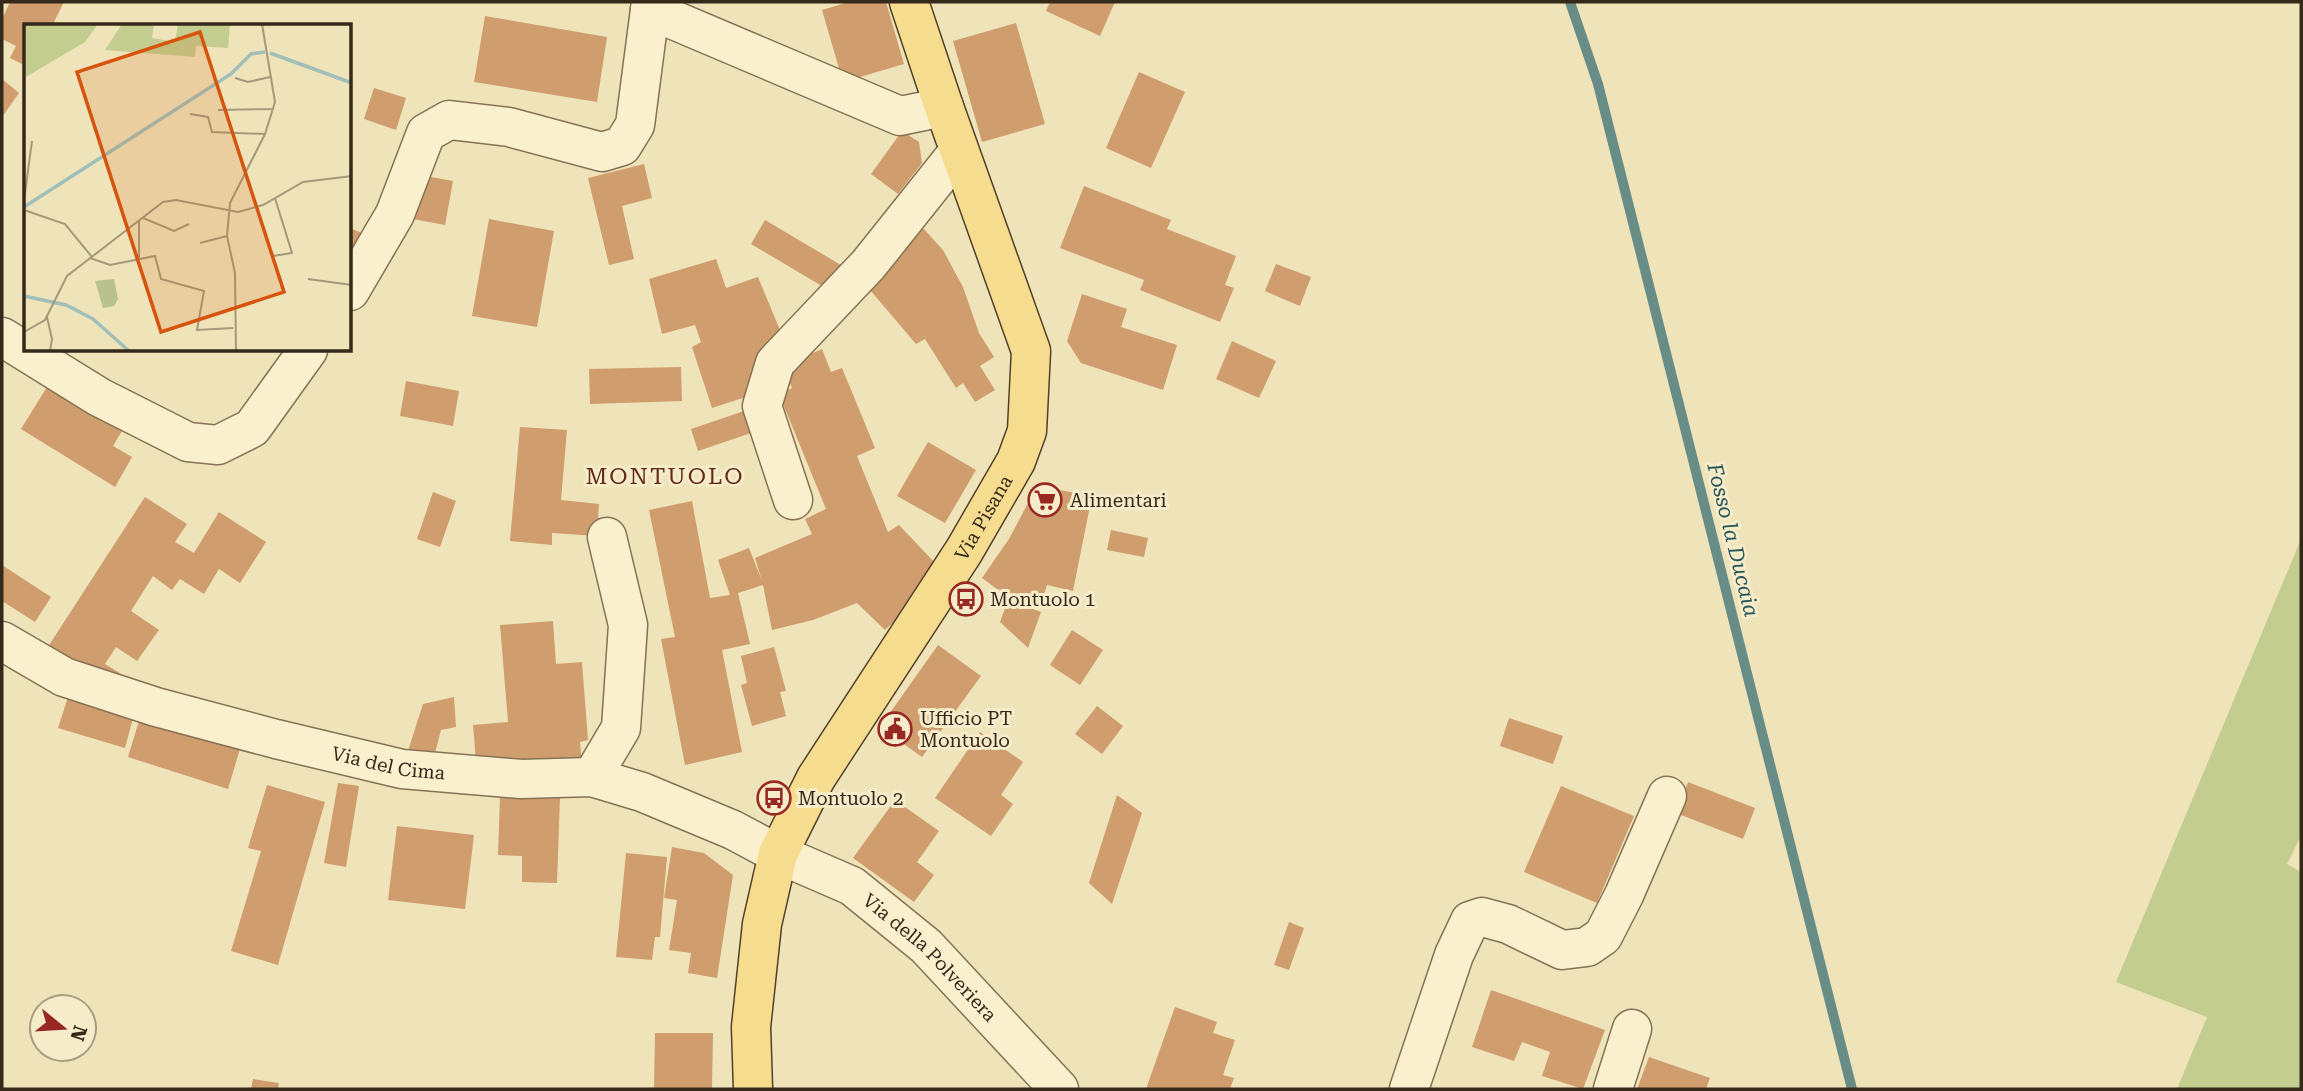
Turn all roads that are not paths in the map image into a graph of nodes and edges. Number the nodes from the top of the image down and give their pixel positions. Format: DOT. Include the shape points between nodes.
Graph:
graph roads {
  1 [pos="909,2"];
  2 [pos="650,6"];
  3 [pos="944,107"];
  4 [pos="959,151"];
  5 [pos="352,288"];
  6 [pos="2,337"];
  7 [pos="24,351"];
  8 [pos="26,352"];
  9 [pos="307,352"];
  10 [pos="793,500"];
  11 [pos="607,537"];
  12 [pos="2,640"];
  13 [pos="592,777"];
  14 [pos="1667,796"];
  15 [pos="778,854"];
  16 [pos="1632,1029"];
  17 [pos="753,1089"];
  18 [pos="1059,1089"];
  19 [pos="1409,1089"];
  20 [pos="1614,1089"];
  1 -- 3 [label="main road, Via Pisana"];
  2 -- 3 [label="street" via="900,116"];
  2 -- 5 [label="street" via="635,125 622,146 602,152 509,127 449,120 426,133 395,214"];
  3 -- 4 [label="main road, Via Pisana"];
  4 -- 10 [label="street" via="868,265 775,363 762,406"];
  4 -- 15 [label="main road, Via Pisana" via="1031,351 1027,431 1016,461 964,551 816,778"];
  6 -- 7 [label="street"];
  8 -- 9 [label="street" via="99,397 188,442 218,445 253,428"];
  11 -- 13 [label="street" via="628,625 621,728"];
  12 -- 13 [label="street, Via del Cima" via="64,677 156,707 402,769 522,779"];
  13 -- 15 [label="street, Via del Cima" via="733,830"];
  14 -- 19 [label="street" via="1625,895 1603,936 1587,947 1562,950 1508,924 1482,917 1470,921"];
  15 -- 17 [label="main road, Via Pisana" via="762,924 751,1027"];
  15 -- 18 [label="street, Via della Polveriera" via="852,886 926,946"];
  16 -- 20 [label="street"];
}
